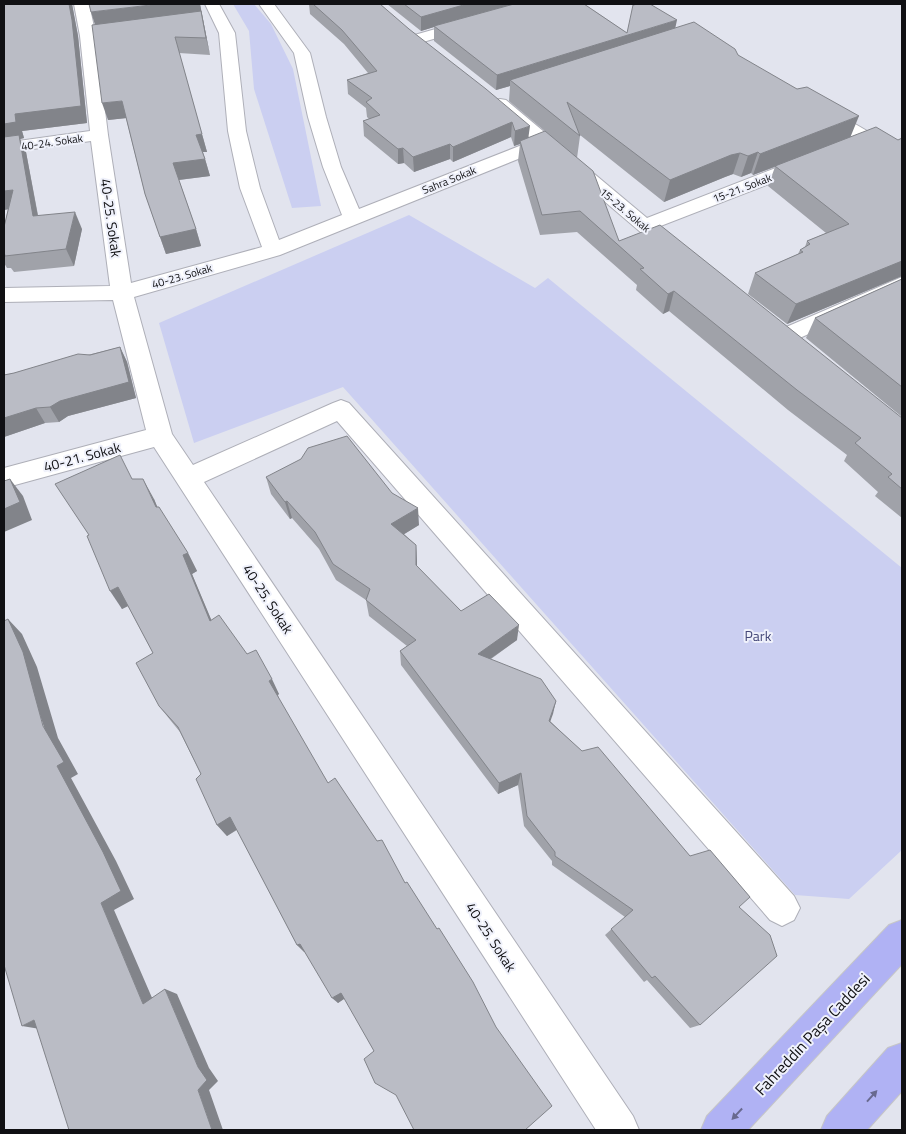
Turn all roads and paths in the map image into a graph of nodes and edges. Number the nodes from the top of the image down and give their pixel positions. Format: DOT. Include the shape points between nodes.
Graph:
graph roads {
  1 [pos="81,4"];
  2 [pos="266,4"];
  3 [pos="539,4"];
  4 [pos="216,11"];
  5 [pos="202,21"];
  6 [pos="418,39"];
  7 [pos="512,92"];
  8 [pos="809,104"];
  9 [pos="99,135"];
  10 [pos="868,138"];
  11 [pos="545,142"];
  12 [pos="850,146"];
  13 [pos="4,148"];
  14 [pos="902,148"];
  15 [pos="823,156"];
  16 [pos="352,218"];
  17 [pos="644,226"];
  18 [pos="273,250"];
  19 [pos="691,263"];
  20 [pos="902,284"];
  21 [pos="122,293"];
  22 [pos="4,295"];
  23 [pos="785,336"];
  24 [pos="160,436"];
  25 [pos="4,478"];
  26 [pos="188,478"];
  27 [pos="782,908"];
  28 [pos="902,938"];
  29 [pos="902,1062"];
  30 [pos="619,1130"];
  31 [pos="721,1130"];
  32 [pos="841,1130"];
  1 -- 9 [label="street, 40-25. Sokak" via="98,35"];
  2 -- 16 [label="street" via="302,53 316,117"];
  3 -- 6 [label="street"];
  4 -- 5 [label="street"];
  4 -- 18 [label="street" via="227,33 237,131 250,188"];
  7 -- 11 [label="street, 15-23. Sokak" via="489,95"];
  8 -- 10 [label="street"];
  9 -- 13 [label="street, 40-24. Sokak"];
  9 -- 21 [label="street, 40-25. Sokak"];
  10 -- 12 [label="street"];
  10 -- 14 [label="street"];
  11 -- 16 [label="street, Sahra Sokak"];
  11 -- 17 [label="street, 15-23. Sokak"];
  15 -- 17 [label="street, 15-21. Sokak"];
  16 -- 18 [label="street, 40-23. Sokak"];
  17 -- 19 [label="street, 15-23. Sokak"];
  18 -- 21 [label="street, 40-23. Sokak"];
  20 -- 23 [label="street"];
  21 -- 22 [label="street, 40-23. Sokak"];
  21 -- 24 [label="street, 40-25. Sokak"];
  24 -- 25 [label="street, 40-21. Sokak"];
  24 -- 26 [label="street, 40-25. Sokak"];
  26 -- 27 [label="street" via="341,409"];
  26 -- 30 [label="street, 40-25. Sokak"];
  28 -- 31 [label="main road, Fahreddin Paşa Caddesi, one-way"];
  32 -- 29 [label="main road, one-way"];
}
